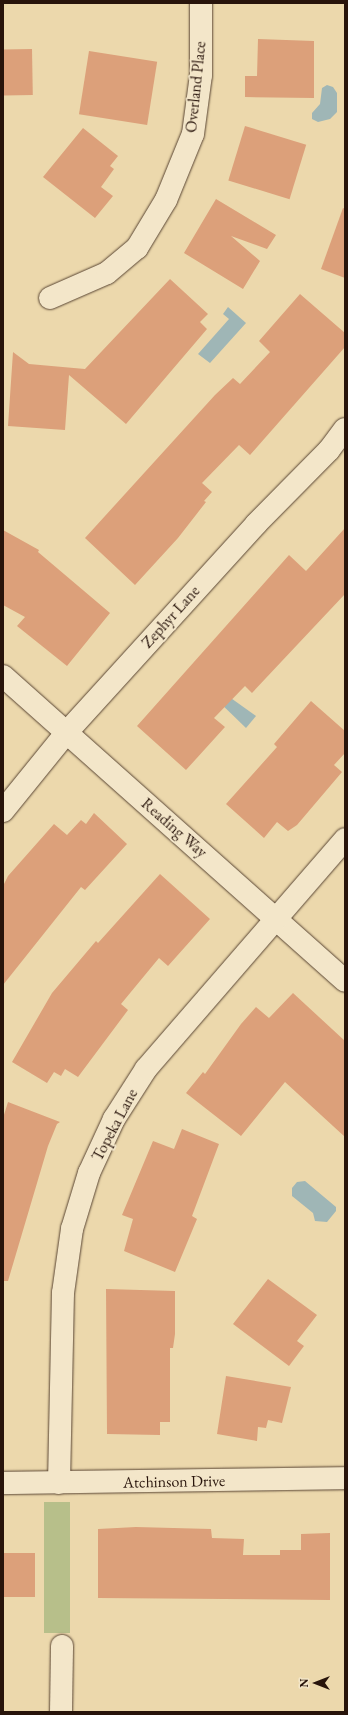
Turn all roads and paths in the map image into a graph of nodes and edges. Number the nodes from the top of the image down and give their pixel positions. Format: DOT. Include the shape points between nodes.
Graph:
graph roads {
  1 [pos="201,3"];
  2 [pos="50,298"];
  3 [pos="345,428"];
  4 [pos="3,676"];
  5 [pos="67,732"];
  6 [pos="3,811"];
  7 [pos="345,839"];
  8 [pos="275,918"];
  9 [pos="345,981"];
  10 [pos="345,1478"];
  11 [pos="3,1483"];
  12 [pos="59,1483"];
  13 [pos="62,1646"];
  14 [pos="61,1712"];
  1 -- 2 [label="street, Overland Place" via="201,75 193,134 166,200 137,248 107,273"];
  3 -- 5 [label="street, Zephyr Lane" via="329,450 256,524"];
  4 -- 5 [label="street, Reading Way"];
  5 -- 6 [label="street, Zephyr Lane"];
  5 -- 8 [label="street, Reading Way"];
  7 -- 8 [label="street, Topeka Lane"];
  8 -- 9 [label="street, Reading Way"];
  8 -- 12 [label="street, Topeka Lane" via="146,1069 114,1119 89,1173 72,1229 63,1293"];
  10 -- 12 [label="street, Atchinson Drive"];
  11 -- 12 [label="street, Atchinson Drive"];
  13 -- 14 [label="street"];
}
